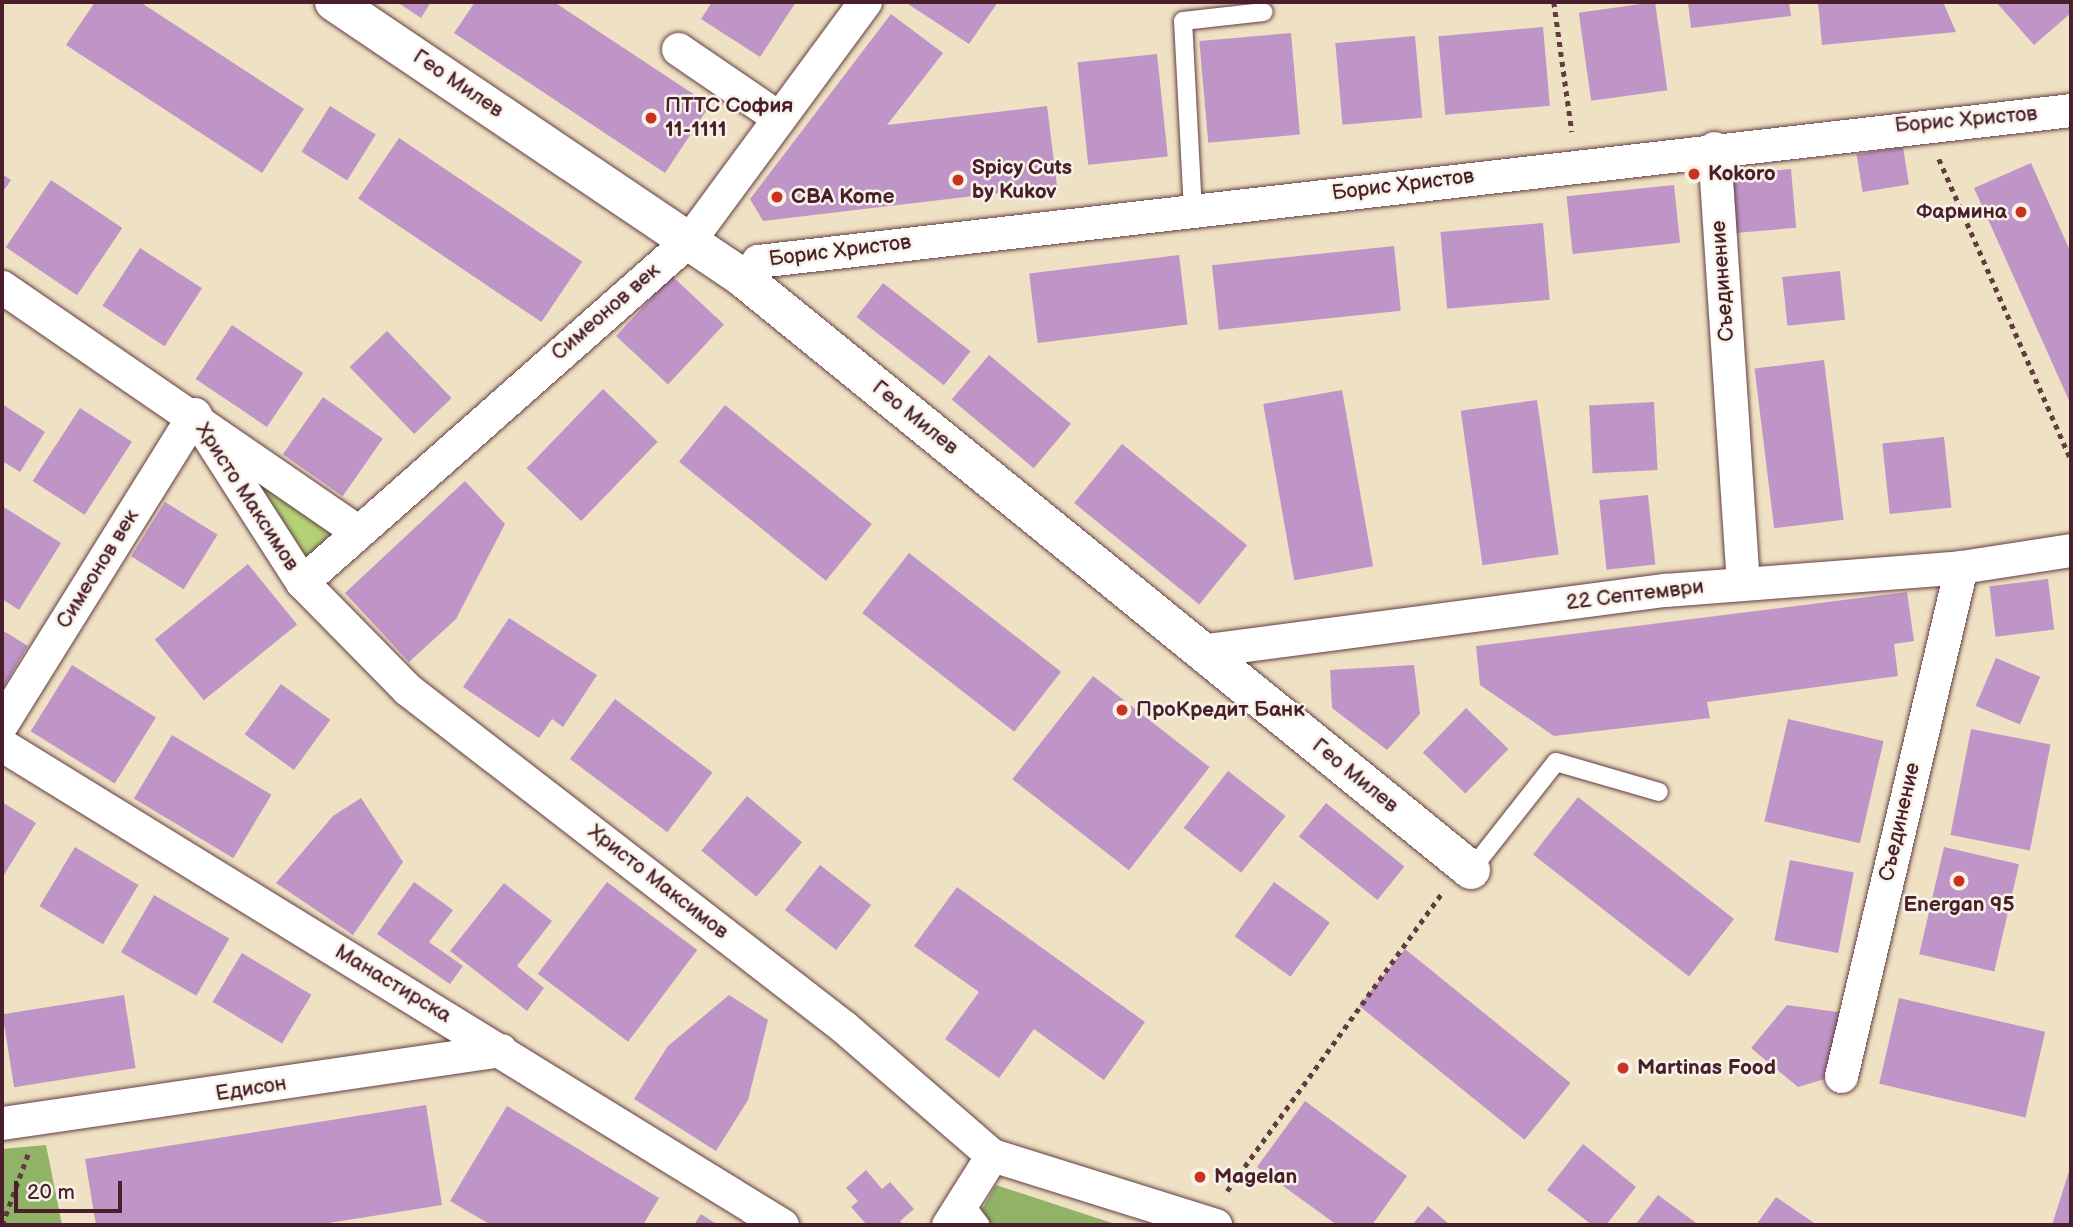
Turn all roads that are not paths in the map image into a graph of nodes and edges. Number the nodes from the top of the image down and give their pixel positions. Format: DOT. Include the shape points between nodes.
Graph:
graph roads {
  1 [pos="334,2"];
  2 [pos="865,2"];
  3 [pos="1263,12"];
  4 [pos="678,49"];
  5 [pos="779,118"];
  6 [pos="2068,118"];
  7 [pos="1714,148"];
  8 [pos="1193,211"];
  9 [pos="690,239"];
  10 [pos="744,279"];
  11 [pos="2,287"];
  12 [pos="194,414"];
  13 [pos="357,531"];
  14 [pos="2071,550"];
  15 [pos="1961,567"];
  16 [pos="302,582"];
  17 [pos="1742,583"];
  18 [pos="1200,650"];
  19 [pos="2,723"];
  20 [pos="2,745"];
  21 [pos="1659,792"];
  22 [pos="1459,878"];
  23 [pos="501,1050"];
  24 [pos="1841,1076"];
  25 [pos="2,1123"];
  26 [pos="992,1155"];
  27 [pos="964,1217"];
  28 [pos="1211,1223"];
  29 [pos="782,1225"];
  1 -- 9 [label="street, Гео Милев"];
  2 -- 5 [label="street, Симеонов век"];
  3 -- 8 [label="lane" via="1183,22"];
  4 -- 5 [label="street"];
  5 -- 9 [label="street, Симеонов век"];
  6 -- 7 [label="street, Борис Христов"];
  7 -- 8 [label="street, Борис Христов"];
  7 -- 17 [label="street, Съединение"];
  8 -- 10 [label="street, Борис Христов" via="758,261"];
  9 -- 10 [label="street, Гео Милев"];
  9 -- 13 [label="street, Симеонов век"];
  10 -- 18 [label="street, Гео Милев"];
  11 -- 12 [label="street, Христо Максимов"];
  12 -- 13 [label="street, Христо Максимов"];
  12 -- 16 [label="street, Христо Максимов"];
  12 -- 19 [label="street, Симеонов век"];
  13 -- 16 [label="street, Симеонов век"];
  14 -- 15 [label="street, 22 Септември"];
  15 -- 17 [label="street, 22 Септември"];
  15 -- 24 [label="street, Съединение"];
  16 -- 26 [label="street, Христо Максимов" via="407,689 844,1027"];
  17 -- 18 [label="street, 22 Септември"];
  18 -- 22 [label="street, Гео Милев"];
  20 -- 23 [label="street, Манастирска"];
  21 -- 22 [label="lane" via="1556,762"];
  23 -- 25 [label="street, Едисон" via="41,1122"];
  23 -- 29 [label="street, Манастирска"];
  26 -- 27 [label="street"];
  26 -- 28 [label="street, Христо Максимов"];
}
